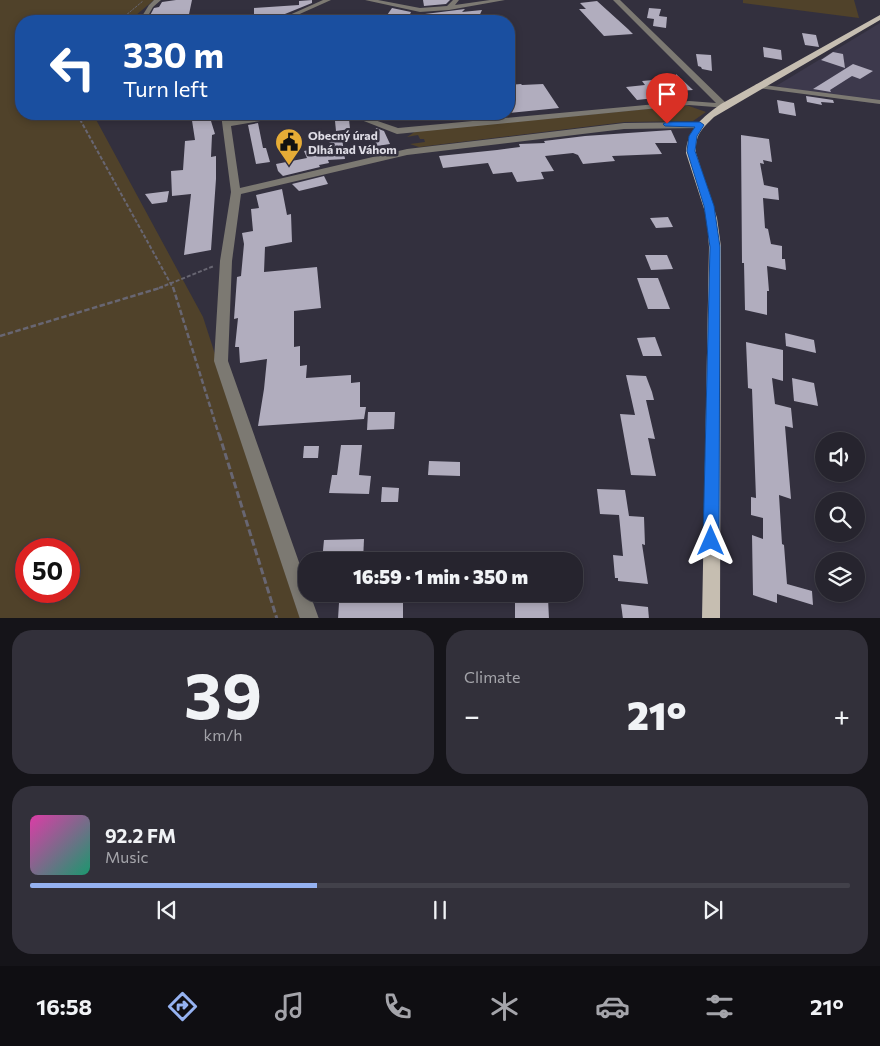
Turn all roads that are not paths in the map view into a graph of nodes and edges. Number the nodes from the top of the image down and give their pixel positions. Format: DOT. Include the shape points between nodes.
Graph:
graph roads {
  1 [pos="158,0"];
  2 [pos="328,0"];
  3 [pos="368,0"];
  4 [pos="456,0"];
  5 [pos="502,0"];
  6 [pos="616,0"];
  7 [pos="448,8"];
  8 [pos="146,15"];
  9 [pos="293,15"];
  10 [pos="880,17"];
  11 [pos="760,86"];
  12 [pos="880,102"];
  13 [pos="724,106"];
  14 [pos="226,120"];
  15 [pos="362,120"];
  16 [pos="700,125"];
  17 [pos="402,141"];
  18 [pos="236,192"];
  19 [pos="310,618"];
  20 [pos="711,618"];
  1 -- 8 [label="street"];
  2 -- 9 [label="street"];
  3 -- 7 [label="street" via="419,13"];
  4 -- 7 [label="street"];
  5 -- 7 [label="street"];
  6 -- 13 [label="street"];
  10 -- 11 [label="main road"];
  11 -- 12 [label="street"];
  11 -- 13 [label="main road"];
  13 -- 16 [label="main road"];
  13 -- 17 [label="street" via="689,103"];
  14 -- 18 [label="street"];
  15 -- 17 [label="street"];
  16 -- 17 [label="street" via="624,126"];
  16 -- 20 [label="main road" via="693,136 691,151 712,218 715,247"];
  17 -- 18 [label="street"];
  18 -- 19 [label="street" via="226,261 220,361"];
}
